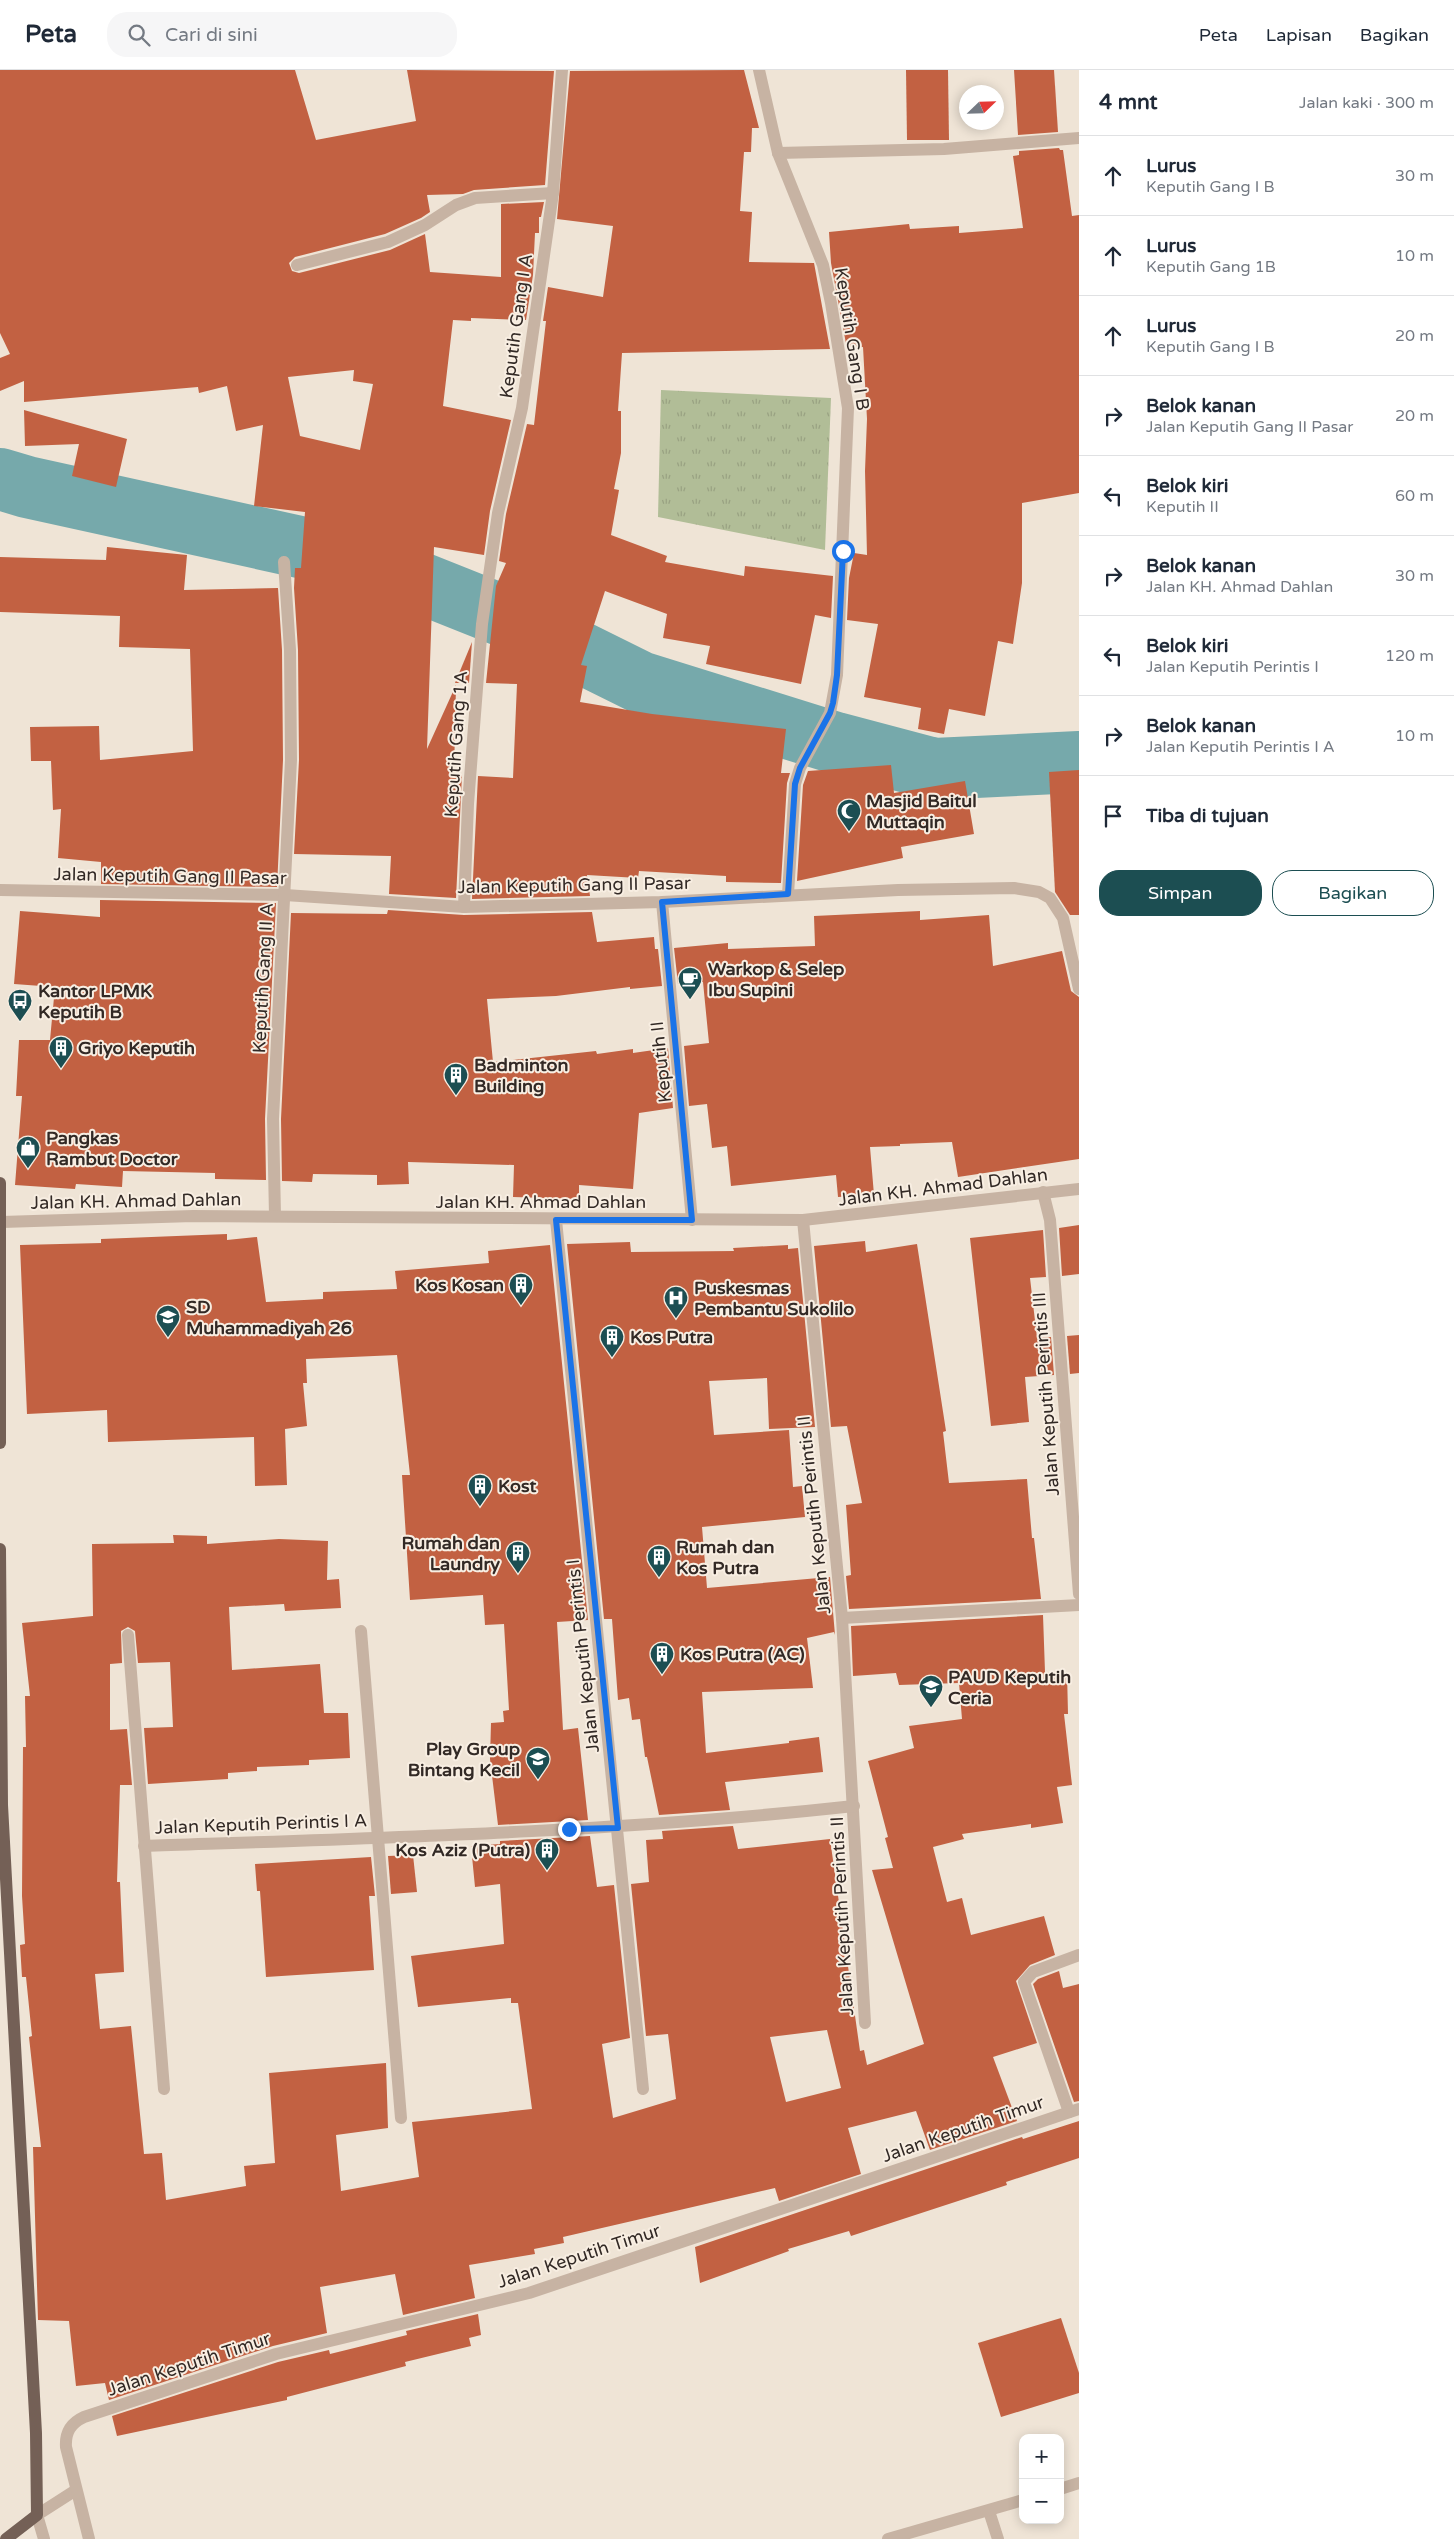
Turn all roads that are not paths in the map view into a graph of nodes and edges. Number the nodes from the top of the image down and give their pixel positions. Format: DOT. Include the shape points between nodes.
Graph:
graph roads {
  1 [pos="562,70"];
  2 [pos="759,70"];
  3 [pos="1079,138"];
  4 [pos="778,153"];
  5 [pos="553,193"];
  6 [pos="297,266"];
  7 [pos="284,562"];
  8 [pos="487,584"];
  9 [pos="0,890"];
  10 [pos="788,894"];
  11 [pos="284,895"];
  12 [pos="662,902"];
  13 [pos="464,907"];
  14 [pos="1079,989"];
  15 [pos="0,1183"];
  16 [pos="1079,1189"];
  17 [pos="1043,1192"];
  18 [pos="275,1216"];
  19 [pos="556,1220"];
  20 [pos="692,1220"];
  21 [pos="803,1220"];
  22 [pos="2,1222"];
  23 [pos="0,1443"];
  24 [pos="0,1549"];
  25 [pos="1079,1594"];
  26 [pos="1079,1605"];
  27 [pos="842,1618"];
  28 [pos="361,1631"];
  29 [pos="128,1636"];
  30 [pos="1,1805"];
  31 [pos="854,1806"];
  32 [pos="618,1828"];
  33 [pos="378,1838"];
  34 [pos="144,1846"];
  35 [pos="1079,1955"];
  36 [pos="865,2023"];
  37 [pos="164,2089"];
  38 [pos="643,2089"];
  39 [pos="1074,2110"];
  40 [pos="401,2118"];
  41 [pos="1079,2483"];
  42 [pos="1064,2488"];
  43 [pos="76,2490"];
  44 [pos="1019,2501"];
  45 [pos="989,2511"];
  46 [pos="37,2516"];
  47 [pos="6,2539"];
  48 [pos="44,2539"];
  49 [pos="89,2539"];
  50 [pos="888,2539"];
  51 [pos="998,2539"];
  1 -- 5 [label="street, Keputih Gang I A"];
  2 -- 4 [label="street, Keputih Gang I B"];
  3 -- 4 [label="street" via="944,149"];
  4 -- 10 [label="street, Keputih Gang I B" via="823,265 848,408 837,675 830,713 800,768 794,802"];
  5 -- 6 [label="street" via="475,198 388,242"];
  5 -- 8 [label="street, Keputih Gang I A" via="522,408 498,514"];
  7 -- 11 [label="street, Keputih Gang II A" via="290,650 291,760"];
  8 -- 13 [label="street, Keputih Gang 1A" via="468,804"];
  9 -- 11 [label="street, Jalan Keputih Gang II Pasar"];
  10 -- 12 [label="street, Jalan Keputih Gang II Pasar"];
  10 -- 14 [label="street, Jalan Keputih Gang II Pasar" via="1014,888 1040,892 1050,898 1063,918"];
  11 -- 13 [label="street, Jalan Keputih Gang II Pasar"];
  11 -- 18 [label="street, Keputih Gang II A" via="273,1119"];
  12 -- 13 [label="street, Jalan Keputih Gang II Pasar"];
  12 -- 20 [label="street, Keputih II"];
  15 -- 22 [label="main road"];
  16 -- 17 [label="street, Jalan KH. Ahmad Dahlan"];
  17 -- 21 [label="street, Jalan KH. Ahmad Dahlan"];
  17 -- 25 [label="street, Jalan Keputih Perintis III" via="1050,1220"];
  18 -- 19 [label="street, Jalan KH. Ahmad Dahlan"];
  18 -- 22 [label="street, Jalan KH. Ahmad Dahlan"];
  19 -- 20 [label="street, Jalan KH. Ahmad Dahlan"];
  19 -- 32 [label="street, Jalan Keputih Perintis I"];
  20 -- 21 [label="street, Jalan KH. Ahmad Dahlan"];
  21 -- 27 [label="street, Jalan Keputih Perintis II"];
  22 -- 23 [label="main road"];
  24 -- 30 [label="main road"];
  26 -- 27 [label="street"];
  27 -- 31 [label="street, Jalan Keputih Perintis II"];
  28 -- 33 [label="street, Jalan Keputih Perintis I A"];
  29 -- 34 [label="street"];
  30 -- 46 [label="main road" via="36,2433"];
  31 -- 32 [label="street, Jalan Keputih Perintis II"];
  31 -- 36 [label="street, Jalan Keputih Perintis II"];
  32 -- 33 [label="street, Jalan Keputih Perintis I A"];
  32 -- 38 [label="street, Jalan Keputih Perintis I"];
  33 -- 34 [label="street, Jalan Keputih Perintis I A"];
  33 -- 40 [label="street"];
  34 -- 37 [label="street"];
  35 -- 39 [label="street" via="1033,1972 1024,1982"];
  39 -- 43 [label="street, Jalan Keputih Timur" via="529,2293 276,2354 84,2417 71,2426 66,2440"];
  41 -- 42 [label="street"];
  43 -- 46 [label="street"];
  43 -- 49 [label="street"];
  44 -- 45 [label="street"];
  45 -- 50 [label="street"];
  45 -- 51 [label="street"];
  46 -- 47 [label="main road"];
  46 -- 48 [label="street"];
}
